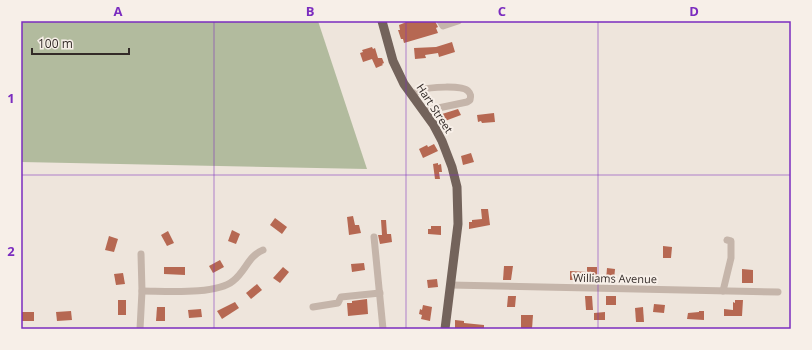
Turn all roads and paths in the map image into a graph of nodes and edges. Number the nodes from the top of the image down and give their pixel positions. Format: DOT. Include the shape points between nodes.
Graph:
graph roads {
  1 [pos="382,21"];
  2 [pos="440,21"];
  3 [pos="458,21"];
  4 [pos="413,95"];
  5 [pos="424,111"];
  6 [pos="374,237"];
  7 [pos="727,240"];
  8 [pos="263,250"];
  9 [pos="141,254"];
  10 [pos="450,285"];
  11 [pos="722,290"];
  12 [pos="142,291"];
  13 [pos="778,292"];
  14 [pos="380,293"];
  15 [pos="313,307"];
  16 [pos="140,329"];
  17 [pos="383,329"];
  18 [pos="445,329"];
  1 -- 4 [label="main road, Hart Street" via="394,61 404,84"];
  2 -- 3 [label="street" via="443,26"];
  4 -- 5 [label="main road, Hart Street"];
  4 -- 5 [label="street" via="420,90 440,88 461,88 470,92 470,100 467,102"];
  5 -- 10 [label="main road, Hart Street" via="442,141 457,187 458,224"];
  6 -- 14 [label="street"];
  7 -- 11 [label="street" via="730,241 731,254"];
  8 -- 12 [label="street" via="252,257 236,279 220,288"];
  9 -- 12 [label="street"];
  10 -- 11 [label="street, Williams Avenue"];
  10 -- 18 [label="main road, Hart Street"];
  11 -- 13 [label="street, Williams Avenue"];
  12 -- 16 [label="street"];
  14 -- 15 [label="street" via="341,297 338,303"];
  14 -- 17 [label="street"];
}
